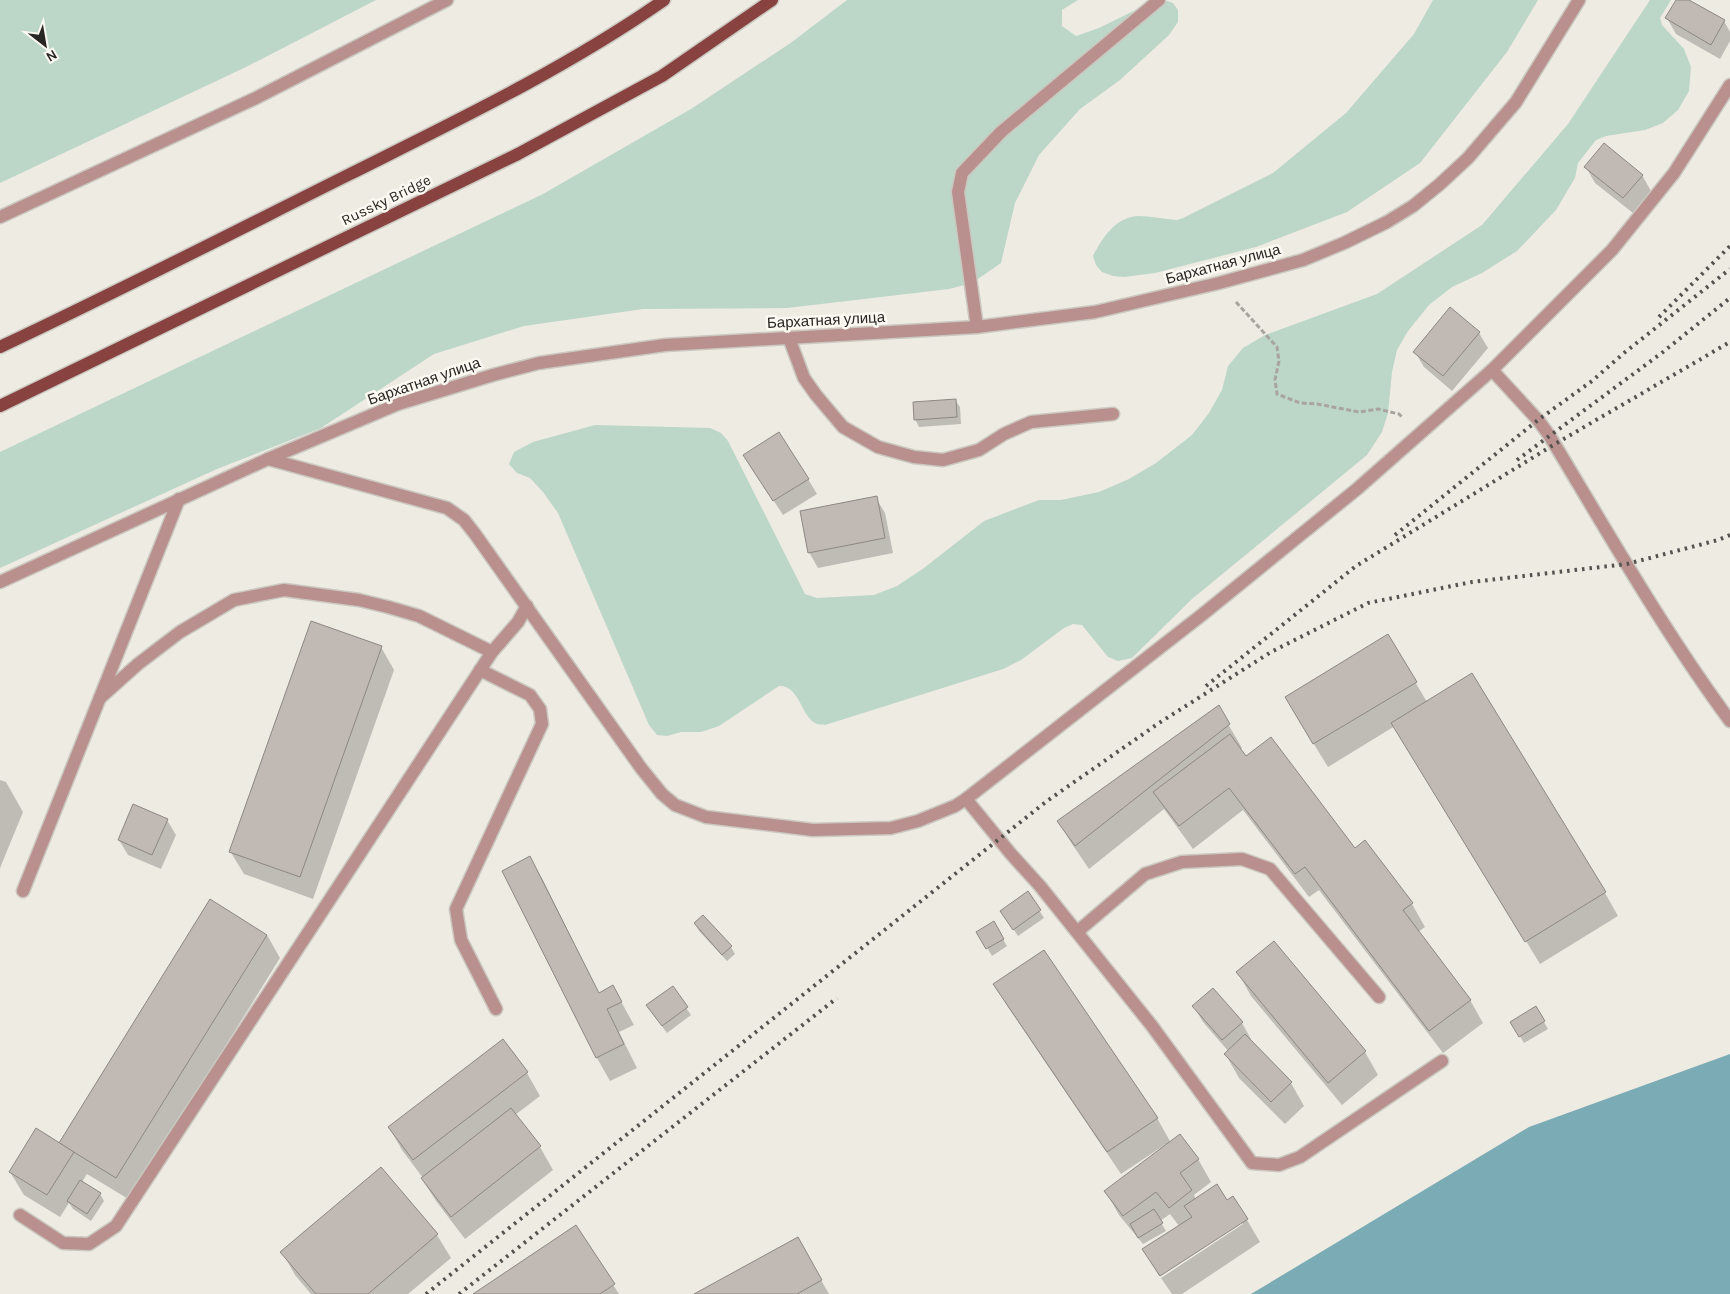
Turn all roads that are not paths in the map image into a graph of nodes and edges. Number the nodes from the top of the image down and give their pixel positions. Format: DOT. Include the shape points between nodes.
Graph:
graph roads {
  1 [pos="447,0"];
  2 [pos="664,0"];
  3 [pos="772,0"];
  4 [pos="1159,0"];
  5 [pos="1580,0"];
  6 [pos="1730,85"];
  7 [pos="0,217"];
  8 [pos="977,327"];
  9 [pos="789,338"];
  10 [pos="0,347"];
  11 [pos="1492,370"];
  12 [pos="0,406"];
  13 [pos="1113,414"];
  14 [pos="268,458"];
  15 [pos="179,499"];
  16 [pos="0,582"];
  17 [pos="527,606"];
  18 [pos="492,652"];
  19 [pos="480,670"];
  20 [pos="100,698"];
  21 [pos="1730,721"];
  22 [pos="966,799"];
  23 [pos="24,891"];
  24 [pos="1077,932"];
  25 [pos="1379,997"];
  26 [pos="496,1009"];
  27 [pos="1442,1061"];
  28 [pos="20,1215"];
  1 -- 7 [label="street" via="256,98"];
  2 -- 10 [label="main road" via="623,28 487,106"];
  3 -- 12 [label="main road, Russky Bridge" via="662,76 518,154"];
  4 -- 8 [label="street" via="1001,132 962,174 958,192"];
  5 -- 8 [label="street, Бархатная улица" via="1516,102 1468,158 1413,206 1364,234 1303,260 1219,283 1095,312"];
  6 -- 11 [label="street" via="1674,173 1612,250"];
  8 -- 9 [label="street, Бархатная улица"];
  9 -- 13 [label="street" via="804,378 843,426 878,447 914,457 943,460 979,450 1031,422"];
  9 -- 14 [label="street, Бархатная улица" via="665,345 539,363 398,404"];
  11 -- 21 [label="street" via="1549,435 1627,564"];
  11 -- 22 [label="street" via="1357,489"];
  14 -- 15 [label="street, Бархатная улица"];
  14 -- 17 [label="street" via="446,508 464,520"];
  15 -- 16 [label="street, Бархатная улица"];
  15 -- 20 [label="street"];
  17 -- 18 [label="street" via="518,622"];
  17 -- 22 [label="street" via="662,794 675,804 706,818 823,830 891,828 918,821"];
  18 -- 19 [label="street"];
  18 -- 20 [label="street" via="419,616 359,600 284,590 234,600 180,632"];
  19 -- 26 [label="street" via="530,695 540,709 542,724 456,909 461,940"];
  19 -- 28 [label="street" via="116,1226 89,1244 63,1243"];
  20 -- 23 [label="street"];
  22 -- 24 [label="street"];
  24 -- 25 [label="street" via="1145,874 1182,862 1242,859 1270,869"];
  24 -- 27 [label="street" via="1152,1026 1252,1163 1279,1165 1300,1157"];
}
